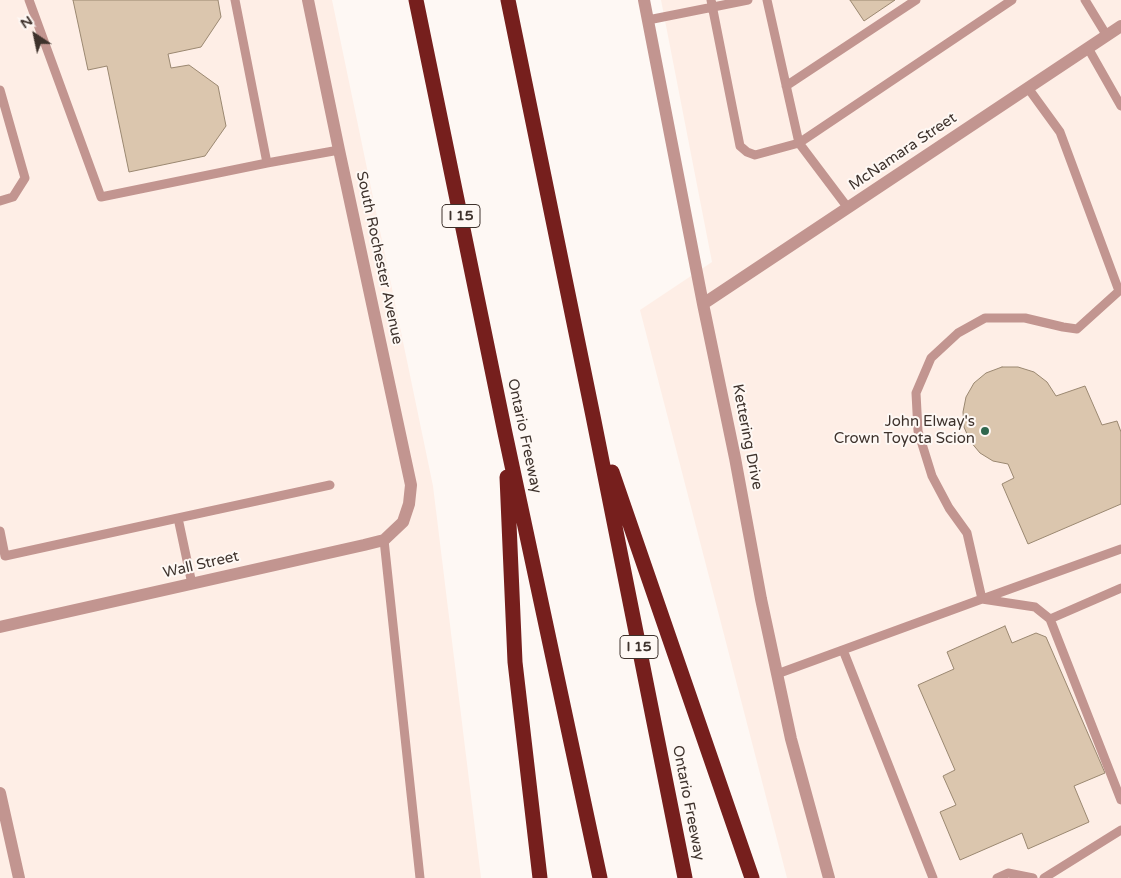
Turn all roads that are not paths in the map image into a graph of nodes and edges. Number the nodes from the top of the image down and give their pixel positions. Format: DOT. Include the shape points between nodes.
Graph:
graph roads {
  1 [pos="29,0"];
  2 [pos="235,0"];
  3 [pos="308,0"];
  4 [pos="416,0"];
  5 [pos="508,0"];
  6 [pos="644,0"];
  7 [pos="748,0"];
  8 [pos="766,0"];
  9 [pos="916,0"];
  10 [pos="1012,0"];
  11 [pos="1085,0"];
  12 [pos="712,4"];
  13 [pos="648,20"];
  14 [pos="1121,26"];
  15 [pos="1107,36"];
  16 [pos="1088,48"];
  17 [pos="786,86"];
  18 [pos="1028,88"];
  19 [pos="0,90"];
  20 [pos="1121,106"];
  21 [pos="799,143"];
  22 [pos="339,150"];
  23 [pos="267,163"];
  24 [pos="0,201"];
  25 [pos="848,208"];
  26 [pos="1120,293"];
  27 [pos="703,304"];
  28 [pos="593,416"];
  29 [pos="505,433"];
  30 [pos="330,485"];
  31 [pos="178,518"];
  32 [pos="403,522"];
  33 [pos="0,531"];
  34 [pos="384,540"];
  35 [pos="1121,549"];
  36 [pos="192,584"];
  37 [pos="1121,588"];
  38 [pos="982,599"];
  39 [pos="1050,619"];
  40 [pos="0,626"];
  41 [pos="843,650"];
  42 [pos="777,674"];
  43 [pos="0,793"];
  44 [pos="1121,800"];
  45 [pos="1121,830"];
  46 [pos="19,878"];
  47 [pos="420,878"];
  48 [pos="540,878"];
  49 [pos="600,878"];
  50 [pos="685,878"];
  51 [pos="752,878"];
  52 [pos="829,878"];
  53 [pos="933,878"];
  54 [pos="997,878"];
  55 [pos="1033,878"];
  56 [pos="1044,878"];
  1 -- 23 [label="lane" via="102,197"];
  2 -- 23 [label="lane"];
  3 -- 22 [label="street, South Rochester Avenue"];
  4 -- 29 [label="highway, Ontario Freeway / I 15"];
  5 -- 28 [label="highway, Ontario Freeway / I 15"];
  6 -- 13 [label="street, Kettering Drive"];
  7 -- 12 [label="lane"];
  8 -- 17 [label="lane"];
  9 -- 17 [label="lane"];
  10 -- 21 [label="lane"];
  11 -- 15 [label="lane"];
  12 -- 13 [label="lane"];
  12 -- 21 [label="lane" via="740,146 755,155"];
  13 -- 27 [label="street, Kettering Drive"];
  14 -- 15 [label="street, McNamara Street"];
  15 -- 16 [label="street, McNamara Street"];
  16 -- 18 [label="street, McNamara Street"];
  16 -- 20 [label="lane"];
  17 -- 21 [label="lane"];
  18 -- 25 [label="street, McNamara Street"];
  18 -- 26 [label="lane" via="1060,132"];
  19 -- 24 [label="lane" via="25,178 13,197"];
  21 -- 25 [label="lane"];
  22 -- 23 [label="lane"];
  22 -- 32 [label="street, South Rochester Avenue" via="411,484"];
  25 -- 27 [label="street, McNamara Street"];
  26 -- 38 [label="lane" via="1077,329 1025,318 985,318 958,333 930,358 916,393 918,431 932,476 948,508 967,533"];
  27 -- 42 [label="street, Kettering Drive"];
  28 -- 50 [label="highway, Ontario Freeway / I 15"];
  28 -- 51 [label="highway"];
  29 -- 48 [label="highway" via="515,662"];
  29 -- 49 [label="highway, Ontario Freeway / I 15"];
  30 -- 31 [label="lane"];
  31 -- 33 [label="lane" via="5,556"];
  31 -- 36 [label="lane"];
  32 -- 34 [label="street, Wall Street"];
  34 -- 36 [label="street, Wall Street"];
  34 -- 47 [label="lane"];
  35 -- 38 [label="lane"];
  36 -- 40 [label="street, Wall Street"];
  37 -- 39 [label="lane"];
  38 -- 39 [label="lane" via="1034,607"];
  38 -- 41 [label="lane"];
  39 -- 44 [label="lane"];
  41 -- 42 [label="lane"];
  41 -- 53 [label="lane"];
  42 -- 52 [label="street, Kettering Drive" via="790,739"];
  43 -- 46 [label="street"];
  45 -- 56 [label="lane"];
  54 -- 55 [label="lane" via="1008,873"];
}
